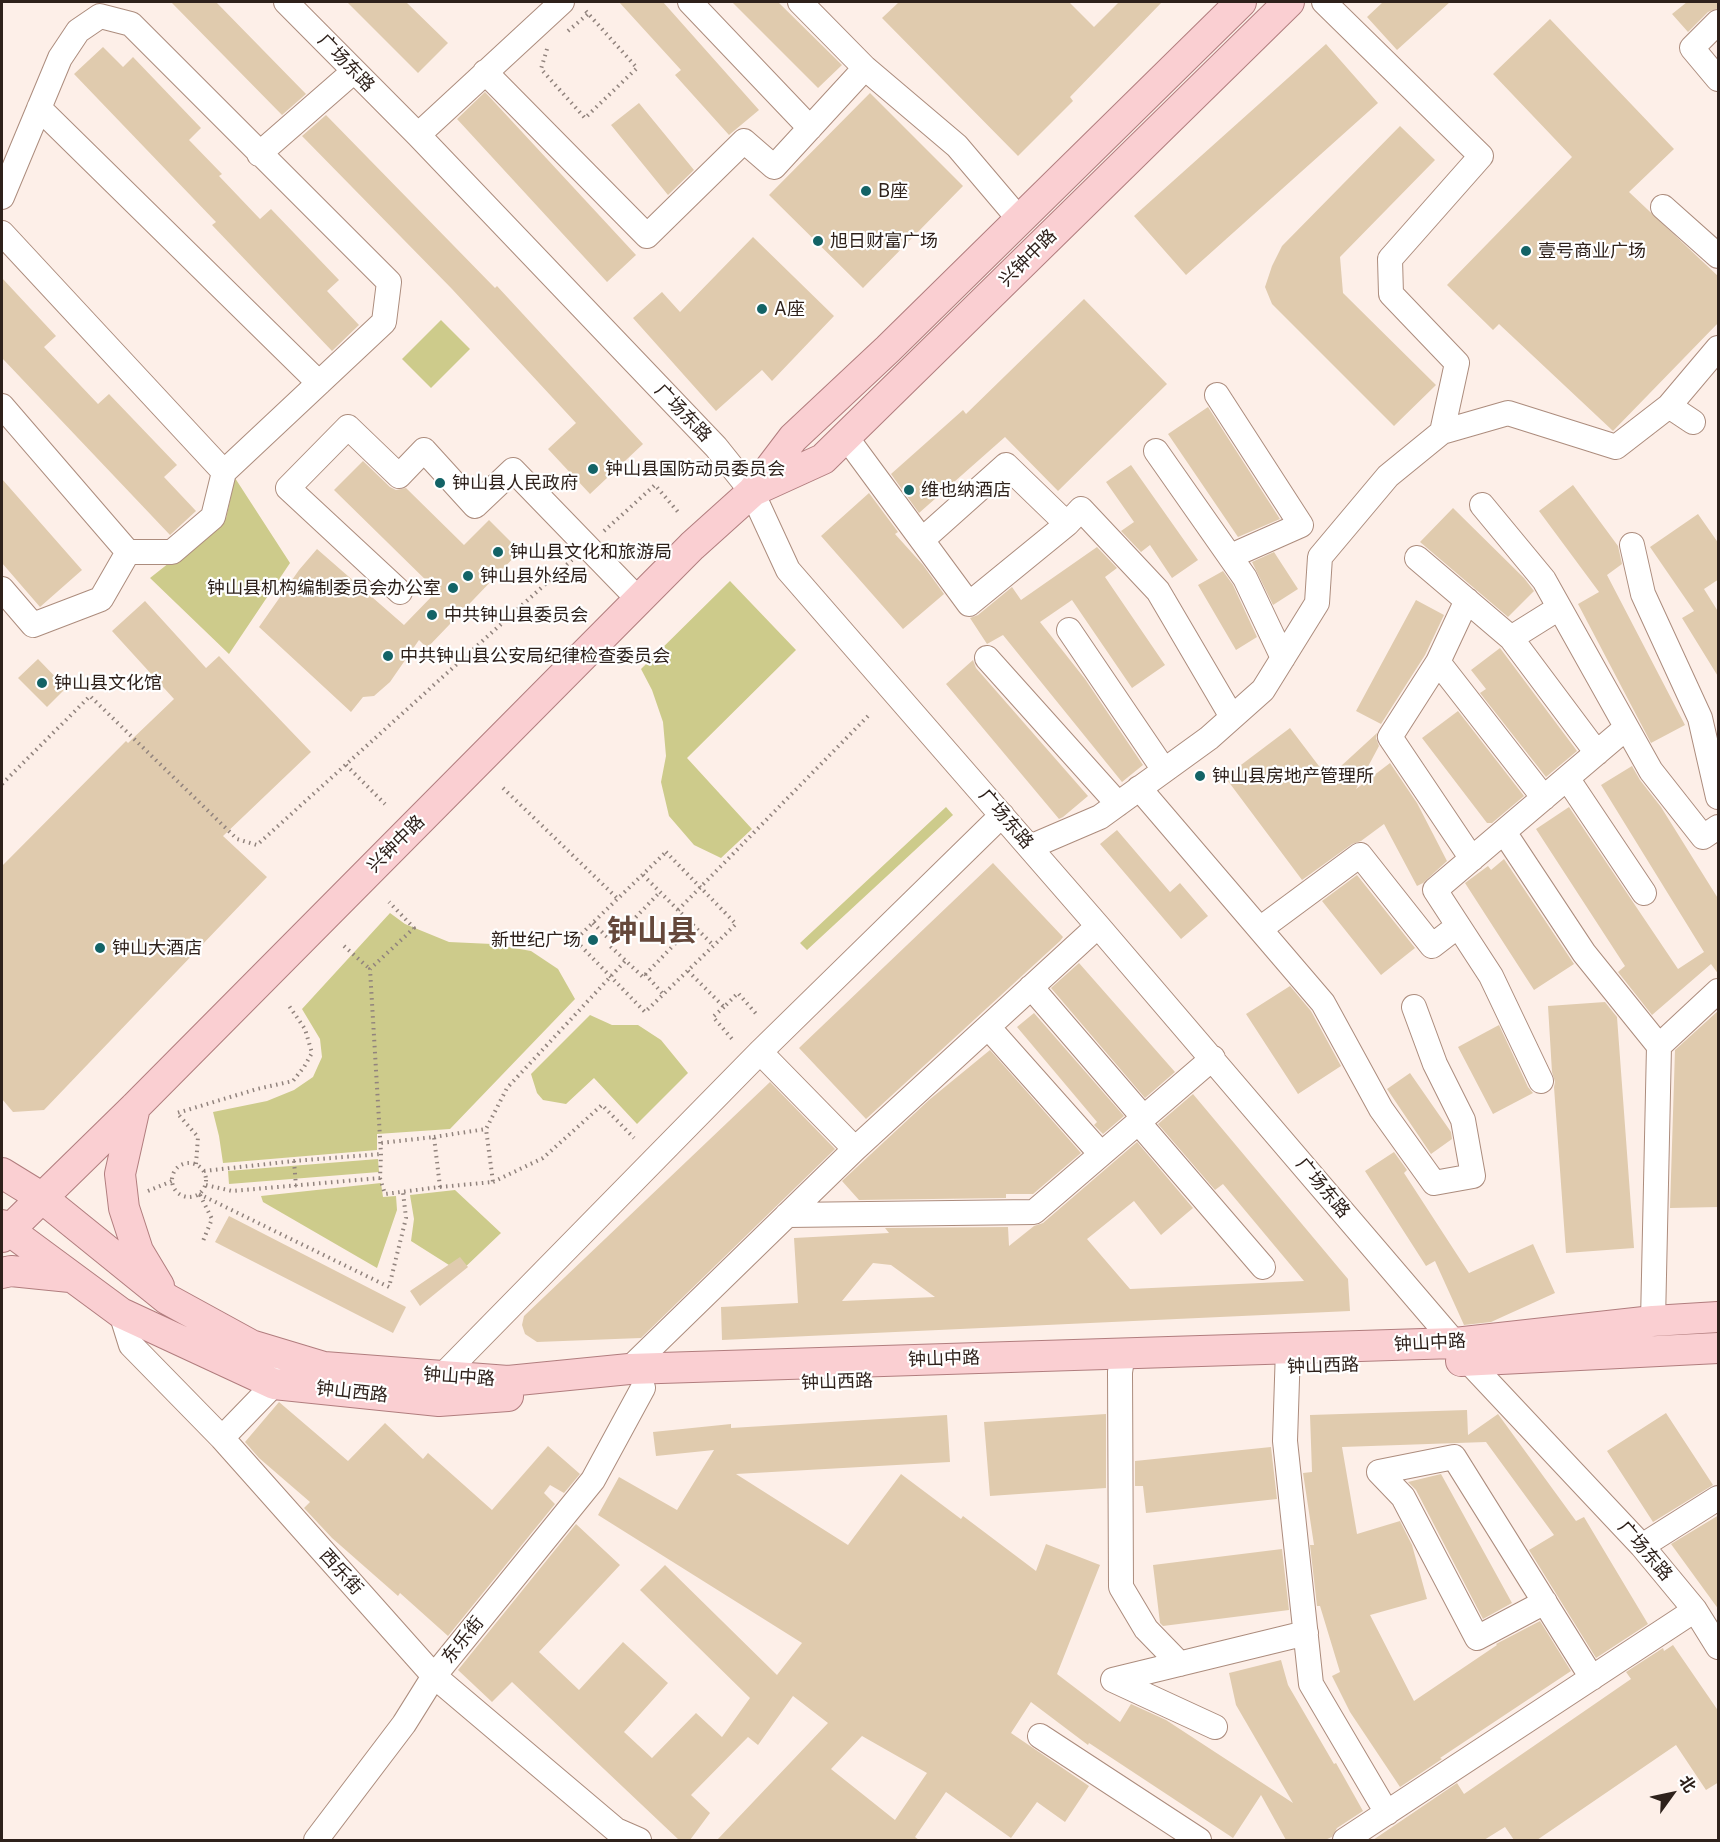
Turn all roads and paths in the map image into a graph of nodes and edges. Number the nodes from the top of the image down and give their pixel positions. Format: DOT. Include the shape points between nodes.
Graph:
graph roads {
  1 [pos="286,2"];
  2 [pos="562,2"];
  3 [pos="690,2"];
  4 [pos="801,2"];
  5 [pos="1241,2"];
  6 [pos="1289,2"];
  7 [pos="1324,2"];
  8 [pos="1719,22"];
  9 [pos="563,36"];
  10 [pos="554,43"];
  11 [pos="865,68"];
  12 [pos="353,72"];
  13 [pos="485,72"];
  14 [pos="1718,78"];
  15 [pos="39,108"];
  16 [pos="810,128"];
  17 [pos="418,135"];
  18 [pos="260,154"];
  19 [pos="2,197"];
  20 [pos="1663,207"];
  21 [pos="1019,219"];
  22 [pos="2,233"];
  23 [pos="1719,256"];
  24 [pos="1719,348"];
  25 [pos="320,383"];
  26 [pos="1217,395"];
  27 [pos="1669,405"];
  28 [pos="2,406"];
  29 [pos="1694,422"];
  30 [pos="1442,432"];
  31 [pos="846,437"];
  32 [pos="1156,451"];
  33 [pos="224,472"];
  34 [pos="752,492"];
  35 [pos="1482,505"];
  36 [pos="678,512"];
  37 [pos="1066,524"];
  38 [pos="922,540"];
  39 [pos="1632,545"];
  40 [pos="587,546"];
  41 [pos="128,552"];
  42 [pos="1231,556"];
  43 [pos="1417,558"];
  44 [pos="2,589"];
  45 [pos="400,592"];
  46 [pos="639,600"];
  47 [pos="1467,600"];
  48 [pos="1559,608"];
  49 [pos="1069,630"];
  50 [pos="1511,638"];
  51 [pos="987,657"];
  52 [pos="1283,658"];
  53 [pos="1437,663"];
  54 [pos="869,715"];
  55 [pos="1232,717"];
  56 [pos="1626,728"];
  57 [pos="1597,753"];
  58 [pos="346,765"];
  59 [pos="1164,770"];
  60 [pos="1567,778"];
  61 [pos="2,784"];
  62 [pos="502,788"];
  63 [pos="1139,788"];
  64 [pos="1719,797"];
  65 [pos="1544,798"];
  66 [pos="385,804"];
  67 [pos="1118,804"];
  68 [pos="1002,815"];
  69 [pos="1719,827"];
  70 [pos="1504,832"];
  71 [pos="1030,847"];
  72 [pos="1472,859"];
  73 [pos="643,874"];
  74 [pos="700,888"];
  75 [pos="660,892"];
  76 [pos="1644,893"];
  77 [pos="618,899"];
  78 [pos="389,902"];
  79 [pos="678,910"];
  80 [pos="592,923"];
  81 [pos="693,925"];
  82 [pos="1098,926"];
  83 [pos="1458,926"];
  84 [pos="1260,929"];
  85 [pos="612,942"];
  86 [pos="344,946"];
  87 [pos="714,946"];
  88 [pos="626,960"];
  89 [pos="370,969"];
  90 [pos="688,971"];
  91 [pos="645,974"];
  92 [pos="610,977"];
  93 [pos="1031,987"];
  94 [pos="1719,991"];
  95 [pos="663,994"];
  96 [pos="287,1003"];
  97 [pos="723,1007"];
  98 [pos="1414,1007"];
  99 [pos="758,1016"];
  100 [pos="988,1027"];
  101 [pos="733,1040"];
  102 [pos="1659,1046"];
  103 [pos="760,1052"];
  104 [pos="1213,1058"];
  105 [pos="1541,1081"];
  106 [pos="135,1107"];
  107 [pos="1141,1120"];
  108 [pos="486,1129"];
  109 [pos="434,1137"];
  110 [pos="634,1138"];
  111 [pos="381,1143"];
  112 [pos="855,1149"];
  113 [pos="381,1154"];
  114 [pos="1101,1154"];
  115 [pos="294,1161"];
  116 [pos="196,1164"];
  117 [pos="204,1171"];
  118 [pos="2,1173"];
  119 [pos="380,1178"];
  120 [pos="172,1181"];
  121 [pos="493,1182"];
  122 [pos="206,1185"];
  123 [pos="296,1186"];
  124 [pos="440,1188"];
  125 [pos="145,1192"];
  126 [pos="403,1192"];
  127 [pos="199,1194"];
  128 [pos="40,1197"];
  129 [pos="787,1215"];
  130 [pos="4,1231"];
  131 [pos="203,1241"];
  132 [pos="1263,1267"];
  133 [pos="2,1273"];
  134 [pos="72,1277"];
  135 [pos="167,1299"];
  136 [pos="121,1313"];
  137 [pos="1719,1317"];
  138 [pos="1653,1321"];
  139 [pos="1719,1348"];
  140 [pos="1462,1352"];
  141 [pos="1288,1358"];
  142 [pos="299,1359"];
  143 [pos="1122,1363"];
  144 [pos="636,1379"];
  145 [pos="274,1384"];
  146 [pos="441,1388"];
  147 [pos="222,1438"];
  148 [pos="1719,1498"];
  149 [pos="1642,1546"];
  150 [pos="1545,1602"];
  151 [pos="1695,1610"];
  152 [pos="1306,1633"];
  153 [pos="1719,1647"];
  154 [pos="1180,1664"];
  155 [pos="434,1676"];
  156 [pos="1592,1678"];
  157 [pos="1215,1727"];
  158 [pos="1040,1736"];
  159 [pos="1387,1813"];
  160 [pos="316,1840"];
  161 [pos="639,1840"];
  162 [pos="1199,1840"];
  163 [pos="1345,1840"];
  1 -- 12 [label="street, 广场东路"];
  2 -- 13 [label="street"];
  3 -- 16 [label="street"];
  4 -- 11 [label="street"];
  5 -- 21 [label="main road, 兴钟中路"];
  6 -- 31 [label="main road, 兴钟中路"];
  7 -- 30 [label="street" via="1481,156 1390,259 1391,294 1456,363"];
  8 -- 14 [label="street" via="1692,48"];
  9 -- 10 [label="path" via="588,14 637,68 585,118 541,69 545,50"];
  11 -- 16 [label="street"];
  11 -- 21 [label="street" via="957,146"];
  12 -- 17 [label="street, 广场东路"];
  12 -- 18 [label="street"];
  13 -- 16 [label="street" via="647,236 744,141 774,167"];
  13 -- 17 [label="street"];
  15 -- 18 [label="street" via="60,58 78,31 100,16 130,24"];
  15 -- 19 [label="street"];
  15 -- 25 [label="street"];
  17 -- 34 [label="street, 广场东路" via="716,447"];
  18 -- 25 [label="street" via="389,282 384,322"];
  20 -- 23 [label="street"];
  21 -- 34 [label="main road, 兴钟中路" via="793,438"];
  22 -- 33 [label="street"];
  24 -- 27 [label="street"];
  25 -- 33 [label="street"];
  26 -- 42 [label="street" via="1301,525"];
  27 -- 29 [label="street"];
  27 -- 30 [label="street" via="1616,447 1508,413"];
  28 -- 41 [label="street"];
  30 -- 52 [label="street" via="1388,477 1320,557 1317,603"];
  31 -- 34 [label="main road, 兴钟中路" via="823,459"];
  31 -- 38 [label="street"];
  32 -- 42 [label="street"];
  33 -- 41 [label="street" via="213,517 172,552"];
  34 -- 46 [label="main road, 兴钟中路"];
  34 -- 68 [label="street, 广场东路" via="788,570"];
  35 -- 48 [label="street" via="1544,580"];
  36 -- 40 [label="path" via="655,485"];
  37 -- 38 [label="street" via="1006,465"];
  37 -- 38 [label="street" via="969,604"];
  37 -- 55 [label="street" via="1081,509 1158,591"];
  39 -- 64 [label="street" via="1643,594 1700,718"];
  40 -- 45 [label="street" via="513,470 475,506 424,450 399,476 348,427 288,488"];
  40 -- 46 [label="street"];
  40 -- 58 [label="path"];
  41 -- 44 [label="street" via="101,599 33,625"];
  42 -- 52 [label="street"];
  43 -- 47 [label="street"];
  46 -- 106 [label="main road, 兴钟中路"];
  47 -- 50 [label="street"];
  47 -- 53 [label="street"];
  48 -- 50 [label="street"];
  48 -- 56 [label="street"];
  49 -- 59 [label="street"];
  50 -- 57 [label="street"];
  51 -- 67 [label="street"];
  52 -- 55 [label="street" via="1263,690"];
  53 -- 65 [label="street"];
  53 -- 72 [label="street" via="1390,737"];
  54 -- 74 [label="path"];
  55 -- 59 [label="street"];
  56 -- 57 [label="street"];
  56 -- 69 [label="street" via="1651,771 1703,837"];
  57 -- 60 [label="street"];
  58 -- 61 [label="path" via="257,845 237,839 90,696"];
  58 -- 66 [label="path"];
  59 -- 63 [label="street"];
  60 -- 65 [label="street"];
  60 -- 76 [label="street"];
  62 -- 77 [label="path"];
  63 -- 67 [label="street"];
  63 -- 84 [label="street"];
  65 -- 70 [label="street"];
  67 -- 71 [label="street" via="1100,817"];
  68 -- 71 [label="street, 广场东路"];
  68 -- 103 [label="street"];
  70 -- 72 [label="street"];
  70 -- 102 [label="street" via="1584,953"];
  71 -- 82 [label="street, 广场东路"];
  72 -- 83 [label="street" via="1435,890"];
  73 -- 74 [label="path" via="666,852"];
  73 -- 75 [label="path"];
  73 -- 77 [label="path"];
  74 -- 79 [label="path"];
  74 -- 87 [label="path" via="736,924"];
  75 -- 79 [label="path"];
  75 -- 85 [label="path"];
  77 -- 80 [label="path"];
  78 -- 89 [label="path" via="414,928"];
  79 -- 81 [label="path"];
  80 -- 85 [label="path"];
  80 -- 92 [label="path" via="575,940"];
  81 -- 87 [label="path"];
  81 -- 91 [label="path"];
  82 -- 93 [label="street, 东乐街"];
  82 -- 104 [label="street, 广场东路"];
  83 -- 84 [label="street" via="1432,946 1360,855"];
  83 -- 105 [label="street" via="1491,976"];
  84 -- 98 [label="street" via="1323,1003 1382,1109 1434,1183 1473,1176 1463,1120 1435,1064"];
  85 -- 88 [label="path" via="609,945"];
  86 -- 89 [label="path"];
  87 -- 90 [label="path"];
  88 -- 91 [label="path" via="643,977"];
  88 -- 92 [label="path"];
  89 -- 111 [label="path"];
  90 -- 95 [label="path"];
  90 -- 97 [label="path"];
  91 -- 95 [label="path"];
  92 -- 95 [label="path" via="645,1012"];
  92 -- 108 [label="path" via="507,1088"];
  93 -- 100 [label="street, 东乐街"];
  93 -- 107 [label="street"];
  94 -- 102 [label="street"];
  96 -- 116 [label="path" via="305,1029 312,1053 293,1081 177,1113 198,1137"];
  97 -- 99 [label="path" via="738,993"];
  97 -- 101 [label="path" via="713,1017"];
  100 -- 112 [label="street, 东乐街"];
  100 -- 114 [label="street"];
  102 -- 138 [label="street"];
  103 -- 112 [label="street"];
  103 -- 146 [label="street"];
  104 -- 107 [label="street"];
  104 -- 140 [label="street, 广场东路"];
  106 -- 128 [label="main road, 兴钟中路"];
  106 -- 135 [label="main road" via="120,1174 124,1208 138,1251"];
  107 -- 114 [label="street"];
  107 -- 132 [label="street"];
  108 -- 109 [label="path"];
  108 -- 121 [label="path"];
  109 -- 111 [label="path"];
  109 -- 124 [label="path"];
  110 -- 121 [label="path" via="602,1105 543,1158"];
  111 -- 113 [label="path"];
  112 -- 129 [label="street, 东乐街"];
  113 -- 115 [label="path"];
  113 -- 119 [label="path"];
  114 -- 129 [label="street" via="1034,1212"];
  115 -- 117 [label="path"];
  115 -- 123 [label="path"];
  116 -- 117 [label="path"];
  116 -- 120 [label="path" via="179,1166"];
  117 -- 122 [label="path"];
  118 -- 128 [label="main road"];
  119 -- 123 [label="path"];
  119 -- 126 [label="path" via="385,1194"];
  120 -- 125 [label="path"];
  120 -- 127 [label="path" via="180,1194"];
  121 -- 124 [label="path"];
  122 -- 123 [label="path" via="232,1191"];
  122 -- 127 [label="path"];
  124 -- 126 [label="path"];
  126 -- 127 [label="path" via="406,1218 389,1287"];
  127 -- 131 [label="path" via="212,1219"];
  128 -- 130 [label="main road, 兴钟中路"];
  128 -- 135 [label="main road, 钟山中路"];
  129 -- 144 [label="street, 东乐街"];
  130 -- 134 [label="main road, 钟山西路"];
  133 -- 134 [label="main road"];
  134 -- 136 [label="main road, 钟山西路"];
  135 -- 142 [label="main road, 钟山中路" via="251,1344"];
  136 -- 145 [label="main road, 钟山西路"];
  136 -- 147 [label="street, 西乐街" via="130,1346"];
  137 -- 138 [label="main road, 钟山中路"];
  138 -- 140 [label="main road, 钟山中路"];
  139 -- 140 [label="main road, 钟山西路"];
  140 -- 141 [label="main road, 钟山西路"];
  140 -- 149 [label="street, 广场东路"];
  141 -- 143 [label="main road, 钟山西路"];
  141 -- 152 [label="street" via="1284,1441"];
  142 -- 145 [label="street"];
  142 -- 146 [label="main road, 钟山中路"];
  143 -- 144 [label="main road, 钟山西路"];
  143 -- 154 [label="street" via="1121,1587 1146,1629"];
  144 -- 146 [label="main road, 钟山西路"];
  144 -- 155 [label="street, 东乐街" via="593,1480"];
  145 -- 146 [label="main road, 钟山西路"];
  145 -- 147 [label="street"];
  147 -- 155 [label="street, 西乐街"];
  148 -- 149 [label="street"];
  149 -- 151 [label="street, 广场东路"];
  150 -- 150 [label="street" via="1454,1457 1379,1472 1403,1497 1477,1638"];
  150 -- 156 [label="street"];
  151 -- 153 [label="street, 广场东路"];
  151 -- 156 [label="street"];
  152 -- 154 [label="street"];
  152 -- 159 [label="street" via="1311,1684"];
  154 -- 157 [label="street" via="1113,1680"];
  155 -- 160 [label="street" via="405,1724"];
  155 -- 161 [label="street, 东乐街" via="616,1830"];
  156 -- 159 [label="street"];
  158 -- 162 [label="street"];
  159 -- 163 [label="street"];
}
